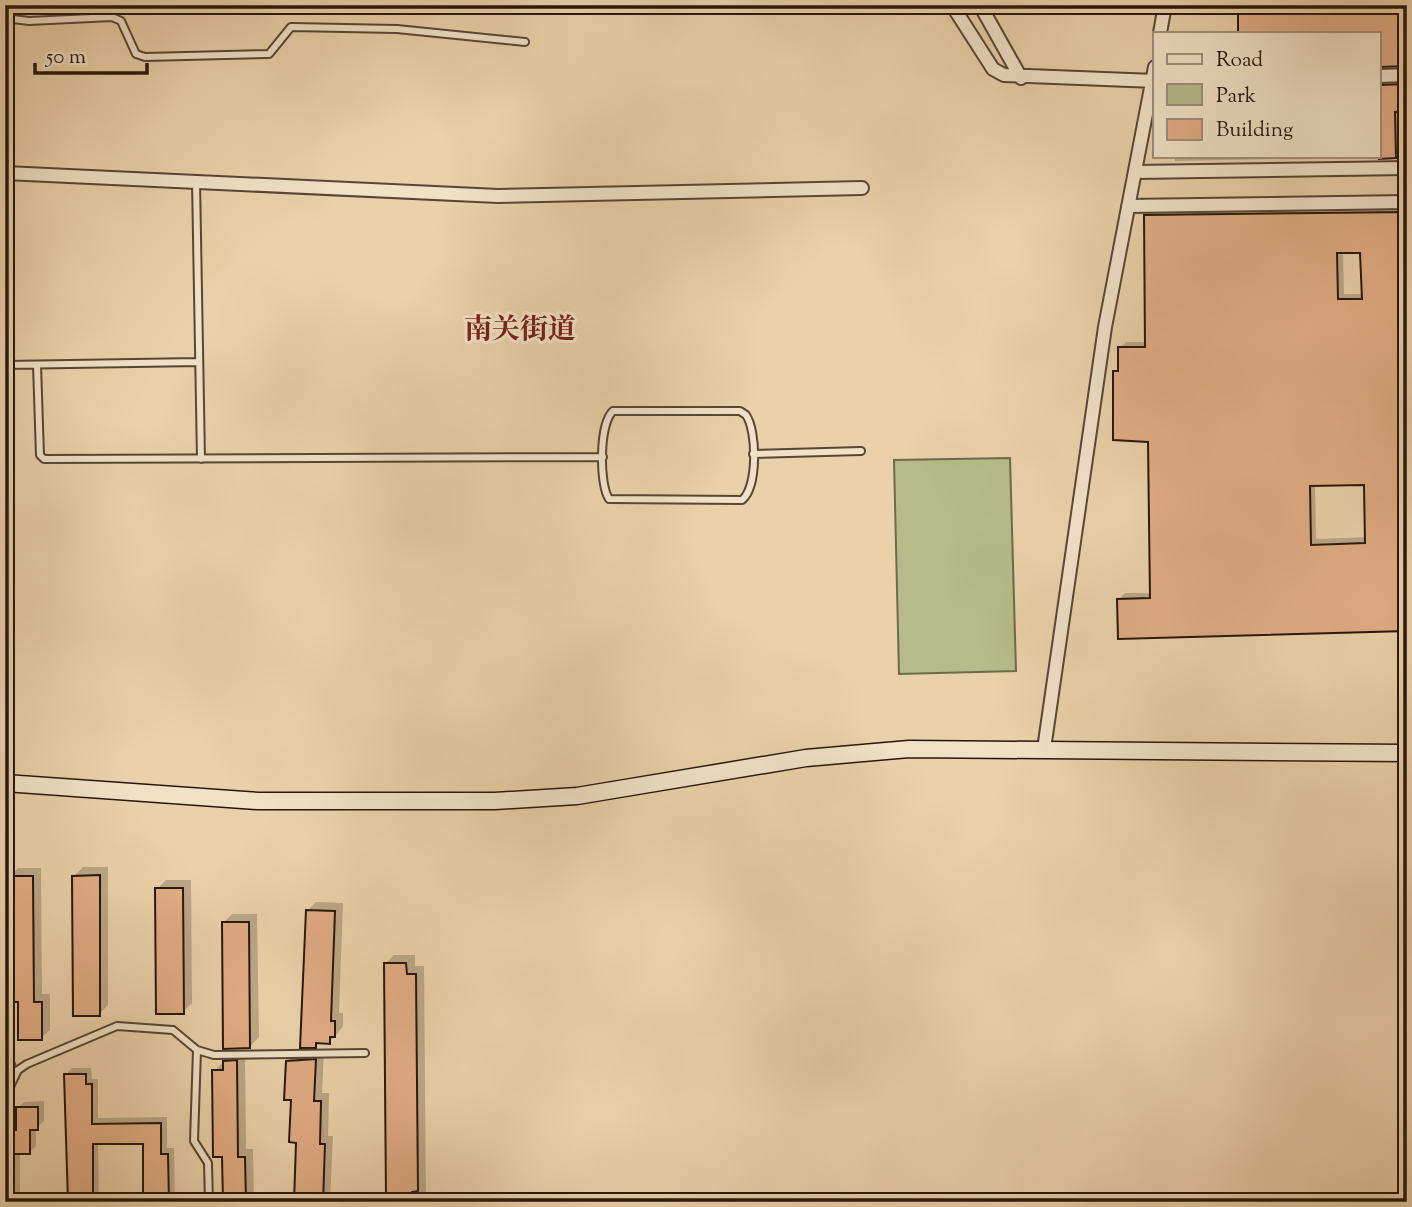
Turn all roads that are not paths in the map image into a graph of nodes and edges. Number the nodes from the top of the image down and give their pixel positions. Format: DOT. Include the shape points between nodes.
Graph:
graph roads {
  1 [pos="952,5"];
  2 [pos="980,5"];
  3 [pos="1165,5"];
  4 [pos="5,18"];
  5 [pos="1160,32"];
  6 [pos="525,42"];
  7 [pos="1407,75"];
  8 [pos="1380,76"];
  9 [pos="1021,78"];
  10 [pos="1153,81"];
  11 [pos="1153,86"];
  12 [pos="1407,168"];
  13 [pos="1135,172"];
  14 [pos="5,173"];
  15 [pos="196,180"];
  16 [pos="862,188"];
  17 [pos="1407,202"];
  18 [pos="1128,206"];
  19 [pos="199,362"];
  20 [pos="5,365"];
  21 [pos="37,365"];
  22 [pos="860,451"];
  23 [pos="753,454"];
  24 [pos="603,457"];
  25 [pos="201,459"];
  26 [pos="1044,749"];
  27 [pos="1407,753"];
  28 [pos="5,783"];
  29 [pos="5,1048"];
  30 [pos="197,1050"];
  31 [pos="365,1053"];
  32 [pos="15,1076"];
  33 [pos="5,1097"];
  34 [pos="209,1202"];
  1 -- 9 [label="street" via="993,69"];
  2 -- 9 [label="street"];
  3 -- 5 [label="street"];
  4 -- 6 [label="lane" via="112,17 121,21 136,54 145,57 269,54 291,27 397,29"];
  7 -- 8 [label="street"];
  9 -- 10 [label="street"];
  11 -- 13 [label="street"];
  12 -- 13 [label="street"];
  13 -- 18 [label="street"];
  14 -- 15 [label="street"];
  15 -- 16 [label="street" via="498,196"];
  15 -- 19 [label="lane"];
  17 -- 18 [label="street"];
  18 -- 26 [label="street" via="1105,327"];
  19 -- 21 [label="lane"];
  19 -- 25 [label="lane"];
  20 -- 21 [label="lane"];
  21 -- 25 [label="lane" via="40,455 44,459"];
  22 -- 23 [label="lane"];
  23 -- 24 [label="lane" via="749,418 740,411 613,411 606,421"];
  23 -- 24 [label="lane" via="752,484 742,500 609,499"];
  24 -- 25 [label="lane"];
  26 -- 27 [label="street"];
  26 -- 28 [label="street" via="909,749 806,758 577,796 495,801 258,801"];
  29 -- 32 [label="lane"];
  30 -- 31 [label="lane" via="214,1055"];
  30 -- 32 [label="lane" via="173,1030 117,1026 27,1064"];
  30 -- 34 [label="lane" via="194,1141 208,1163"];
  32 -- 33 [label="lane"];
}
